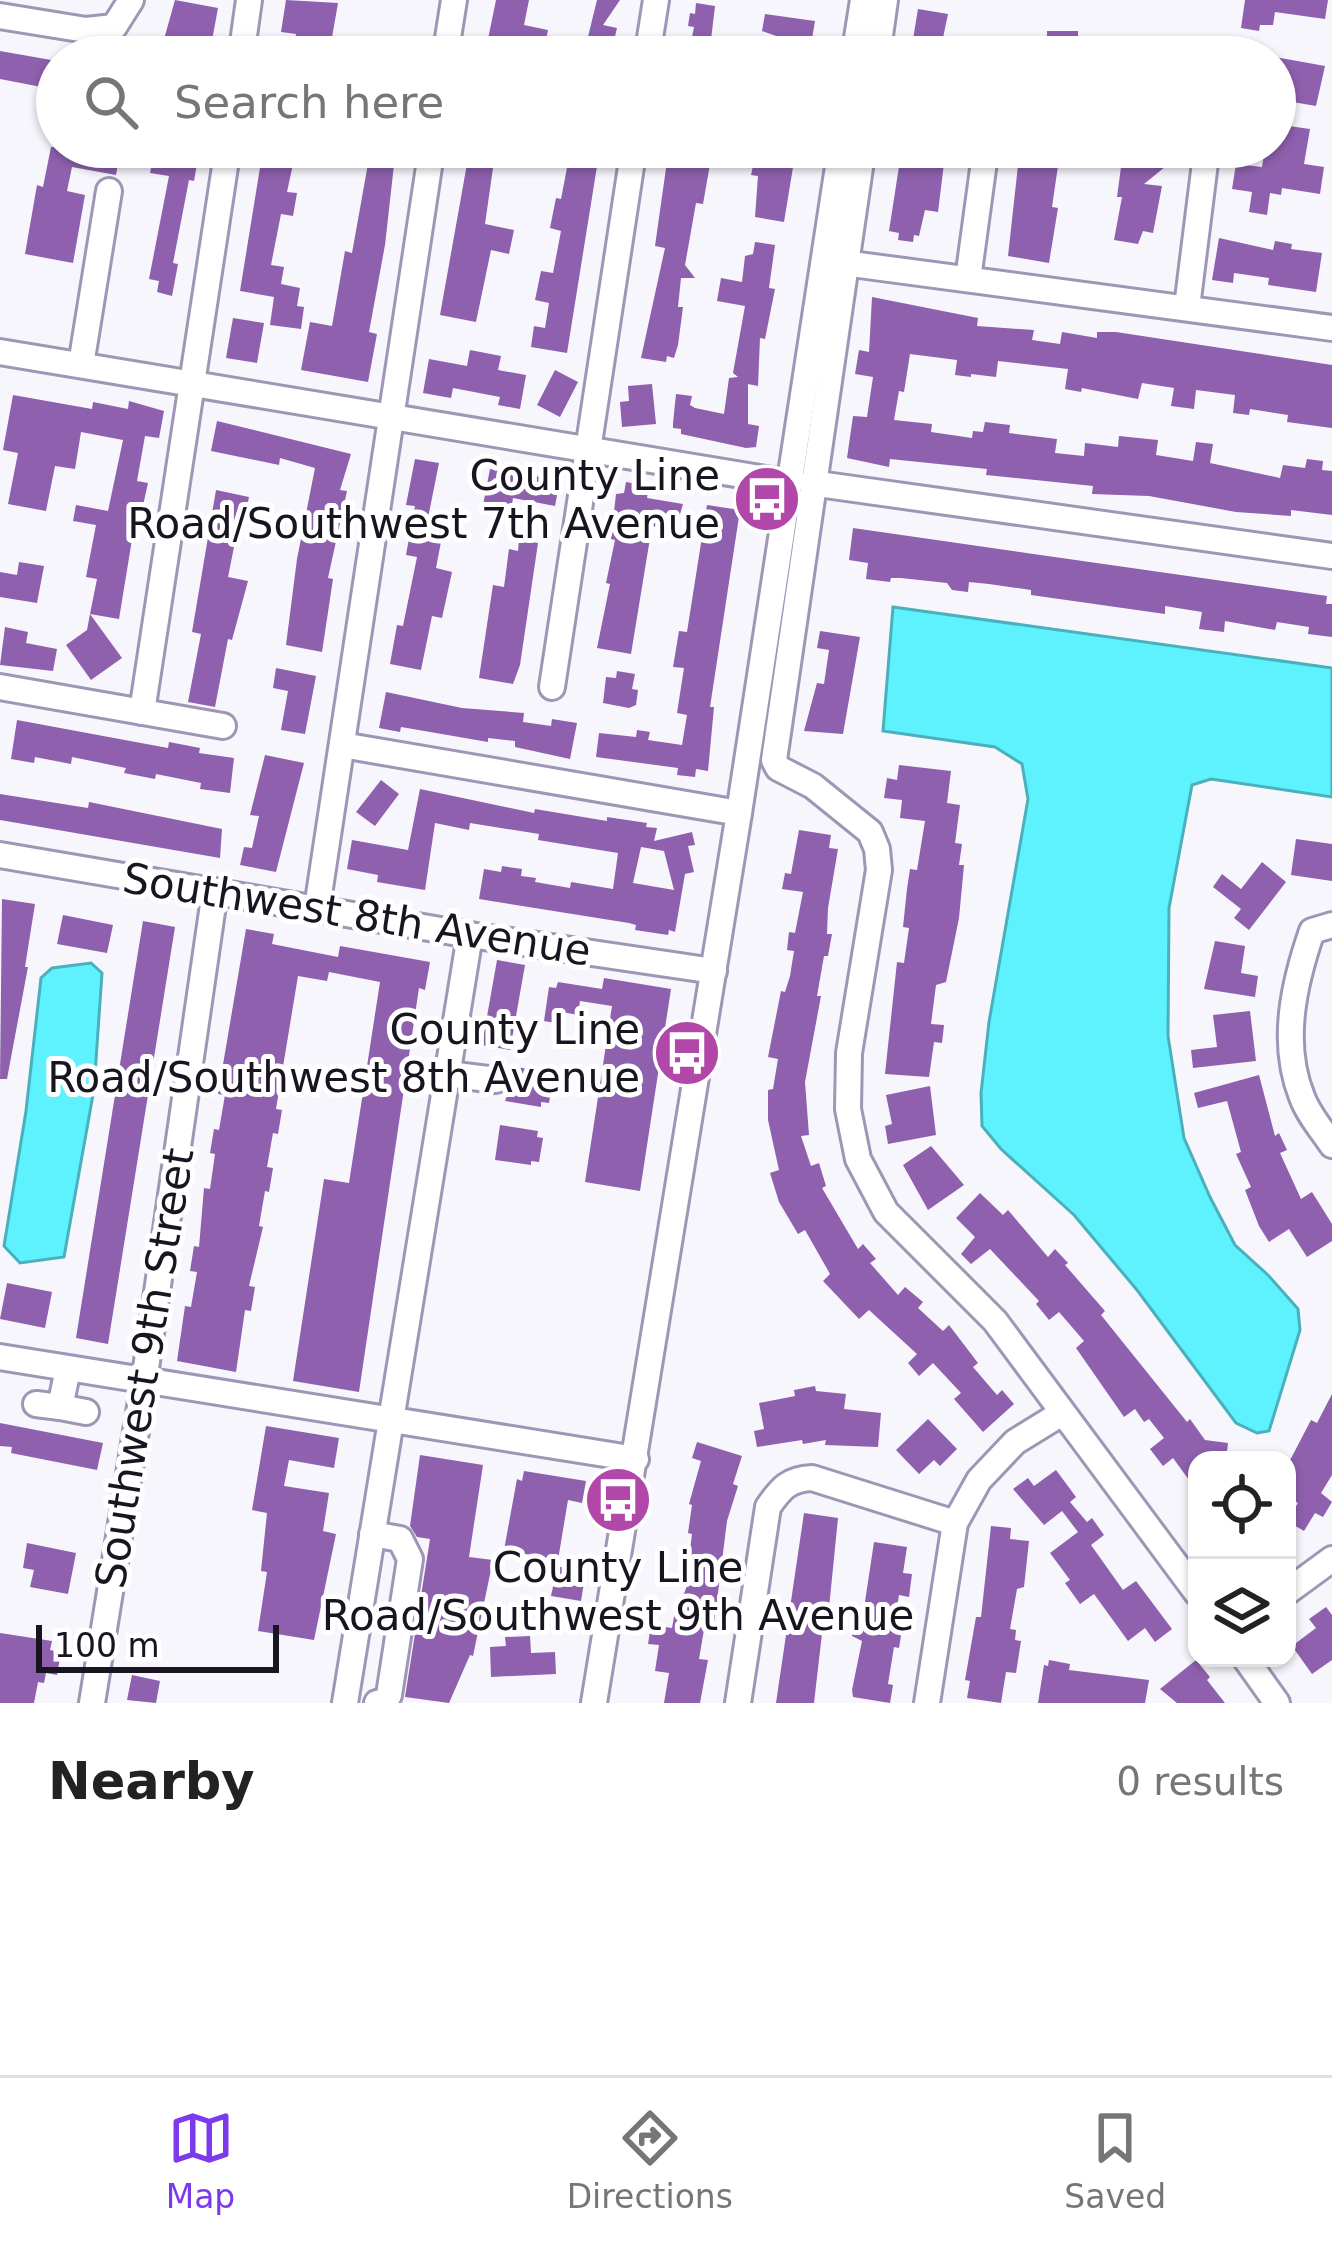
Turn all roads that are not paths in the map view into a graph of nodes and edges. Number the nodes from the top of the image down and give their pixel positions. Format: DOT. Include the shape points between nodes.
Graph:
graph roads {
  1 [pos="131,0"];
  2 [pos="250,0"];
  3 [pos="454,0"];
  4 [pos="656,0"];
  5 [pos="863,0"];
  6 [pos="886,0"];
  7 [pos="0,16"];
  8 [pos="244,36"];
  9 [pos="449,36"];
  10 [pos="650,36"];
  11 [pos="857,36"];
  12 [pos="880,36"];
  13 [pos="225,168"];
  14 [pos="429,168"];
  15 [pos="631,168"];
  16 [pos="838,168"];
  17 [pos="859,168"];
  18 [pos="983,168"];
  19 [pos="1204,168"];
  20 [pos="109,191"];
  21 [pos="844,263"];
  22 [pos="968,280"];
  23 [pos="1187,307"];
  24 [pos="1332,328"];
  25 [pos="0,352"];
  26 [pos="81,365"];
  27 [pos="194,383"];
  28 [pos="392,415"];
  29 [pos="586,452"];
  30 [pos="801,483"];
  31 [pos="1332,556"];
  32 [pos="552,687"];
  33 [pos="0,688"];
  34 [pos="142,712"];
  35 [pos="223,726"];
  36 [pos="342,745"];
  37 [pos="740,814"];
  38 [pos="0,855"];
  39 [pos="215,891"];
  40 [pos="317,908"];
  41 [pos="1322,928"];
  42 [pos="470,935"];
  43 [pos="714,971"];
  44 [pos="448,1074"];
  45 [pos="496,1080"];
  46 [pos="1332,1145"];
  47 [pos="0,1358"];
  48 [pos="68,1369"];
  49 [pos="144,1382"];
  50 [pos="61,1408"];
  51 [pos="1062,1413"];
  52 [pos="391,1419"];
  53 [pos="636,1459"];
  54 [pos="955,1523"];
  55 [pos="372,1534"];
  56 [pos="1332,1558"];
  57 [pos="1188,1581"];
  58 [pos="1296,1585"];
  59 [pos="1250,1667"];
  60 [pos="359,1702"];
  61 [pos="92,1703"];
  62 [pos="594,1703"];
  63 [pos="738,1703"];
  64 [pos="927,1703"];
  65 [pos="1276,1703"];
  1 -- 7 [label="street" via="114,27"];
  2 -- 8 [label="street"];
  3 -- 9 [label="street"];
  4 -- 10 [label="street"];
  5 -- 11 [label="street"];
  6 -- 12 [label="street"];
  13 -- 27 [label="street"];
  14 -- 28 [label="street"];
  15 -- 29 [label="street"];
  16 -- 30 [label="street"];
  17 -- 21 [label="street"];
  18 -- 22 [label="street"];
  19 -- 23 [label="street"];
  20 -- 26 [label="street"];
  21 -- 22 [label="street"];
  21 -- 30 [label="street"];
  22 -- 23 [label="street"];
  23 -- 24 [label="street"];
  25 -- 26 [label="street"];
  26 -- 27 [label="street"];
  27 -- 28 [label="street"];
  27 -- 34 [label="street"];
  28 -- 29 [label="street"];
  28 -- 36 [label="street"];
  29 -- 30 [label="street"];
  29 -- 32 [label="street"];
  30 -- 31 [label="street"];
  30 -- 37 [label="street"];
  30 -- 51 [label="street" via="774,760 870,832 877,849 849,1053 858,1159 886,1213 995,1321"];
  33 -- 34 [label="street"];
  34 -- 35 [label="street"];
  36 -- 37 [label="street"];
  36 -- 40 [label="street"];
  37 -- 43 [label="street"];
  38 -- 39 [label="street, Southwest 8th Avenue"];
  39 -- 40 [label="street, Southwest 8th Avenue"];
  39 -- 49 [label="street, Southwest 9th Street"];
  40 -- 42 [label="street, Southwest 8th Avenue"];
  41 -- 46 [label="street" via="1289,1024 1301,1096"];
  42 -- 43 [label="street, Southwest 8th Avenue"];
  42 -- 44 [label="street"];
  43 -- 53 [label="street"];
  44 -- 45 [label="street"];
  44 -- 52 [label="street"];
  47 -- 48 [label="street"];
  48 -- 49 [label="street"];
  48 -- 50 [label="street"];
  49 -- 52 [label="street"];
  49 -- 61 [label="street, Southwest 9th Street"];
  51 -- 54 [label="street" via="1016,1442 979,1480"];
  51 -- 57 [label="street"];
  52 -- 53 [label="street"];
  52 -- 55 [label="street"];
  53 -- 62 [label="street"];
  54 -- 63 [label="street" via="812,1478 779,1490 768,1508"];
  54 -- 64 [label="street"];
  55 -- 60 [label="street"];
  55 -- 60 [label="street" via="400,1540 410,1558 389,1695"];
  56 -- 58 [label="street"];
  59 -- 65 [label="street"];
}
